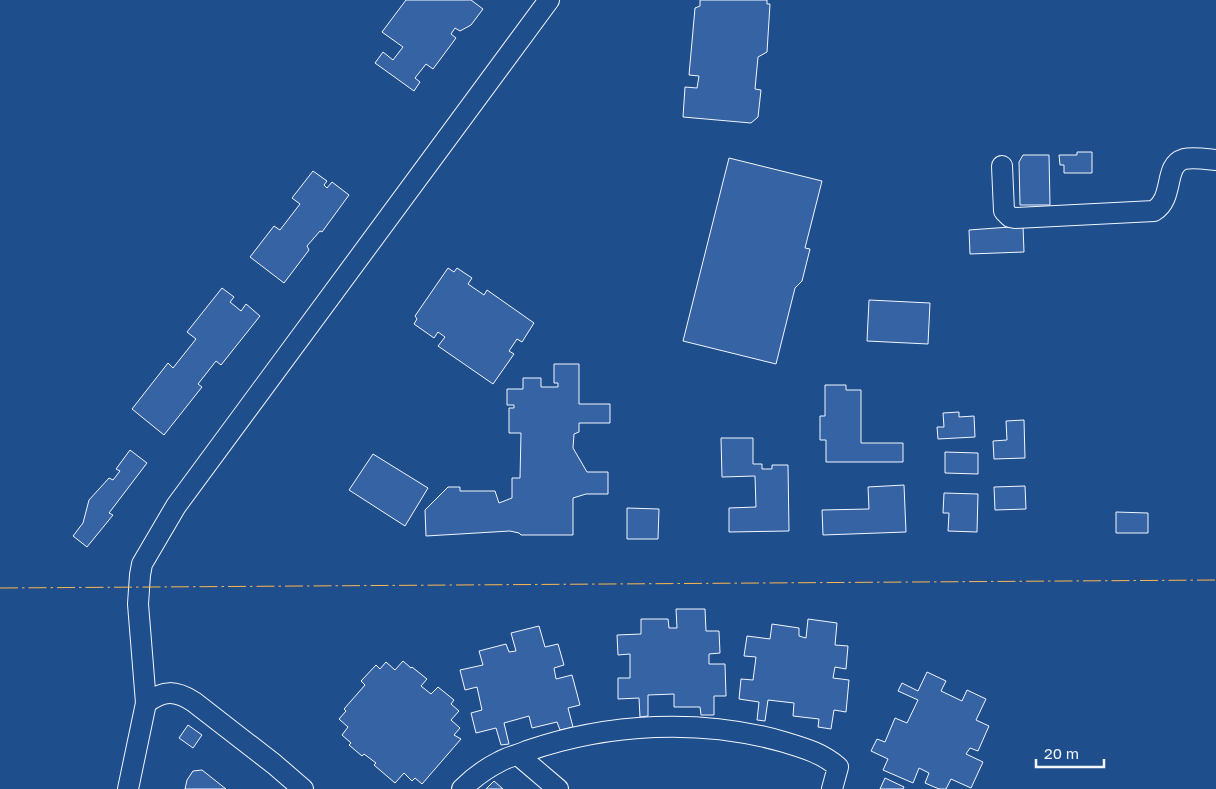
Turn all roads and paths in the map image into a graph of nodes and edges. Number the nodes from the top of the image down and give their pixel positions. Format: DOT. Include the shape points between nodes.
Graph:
graph roads {
  1 [pos="549,0"];
  2 [pos="1216,160"];
  3 [pos="1002,166"];
  4 [pos="146,703"];
  5 [pos="518,755"];
  6 [pos="128,789"];
  7 [pos="303,789"];
  8 [pos="462,789"];
  9 [pos="558,789"];
  10 [pos="832,789"];
  1 -- 4 [label="street" via="176,506 142,564 138,604"];
  2 -- 3 [label="street" via="1186,159 1174,165 1166,197 1160,208 1154,211 1015,218 1004,211"];
  4 -- 6 [label="street"];
  4 -- 7 [label="street" via="158,695 183,694"];
  5 -- 8 [label="street" via="500,761"];
  5 -- 9 [label="street"];
  5 -- 10 [label="street" via="563,741 622,729 688,726 734,730 827,757 838,767"];
}
